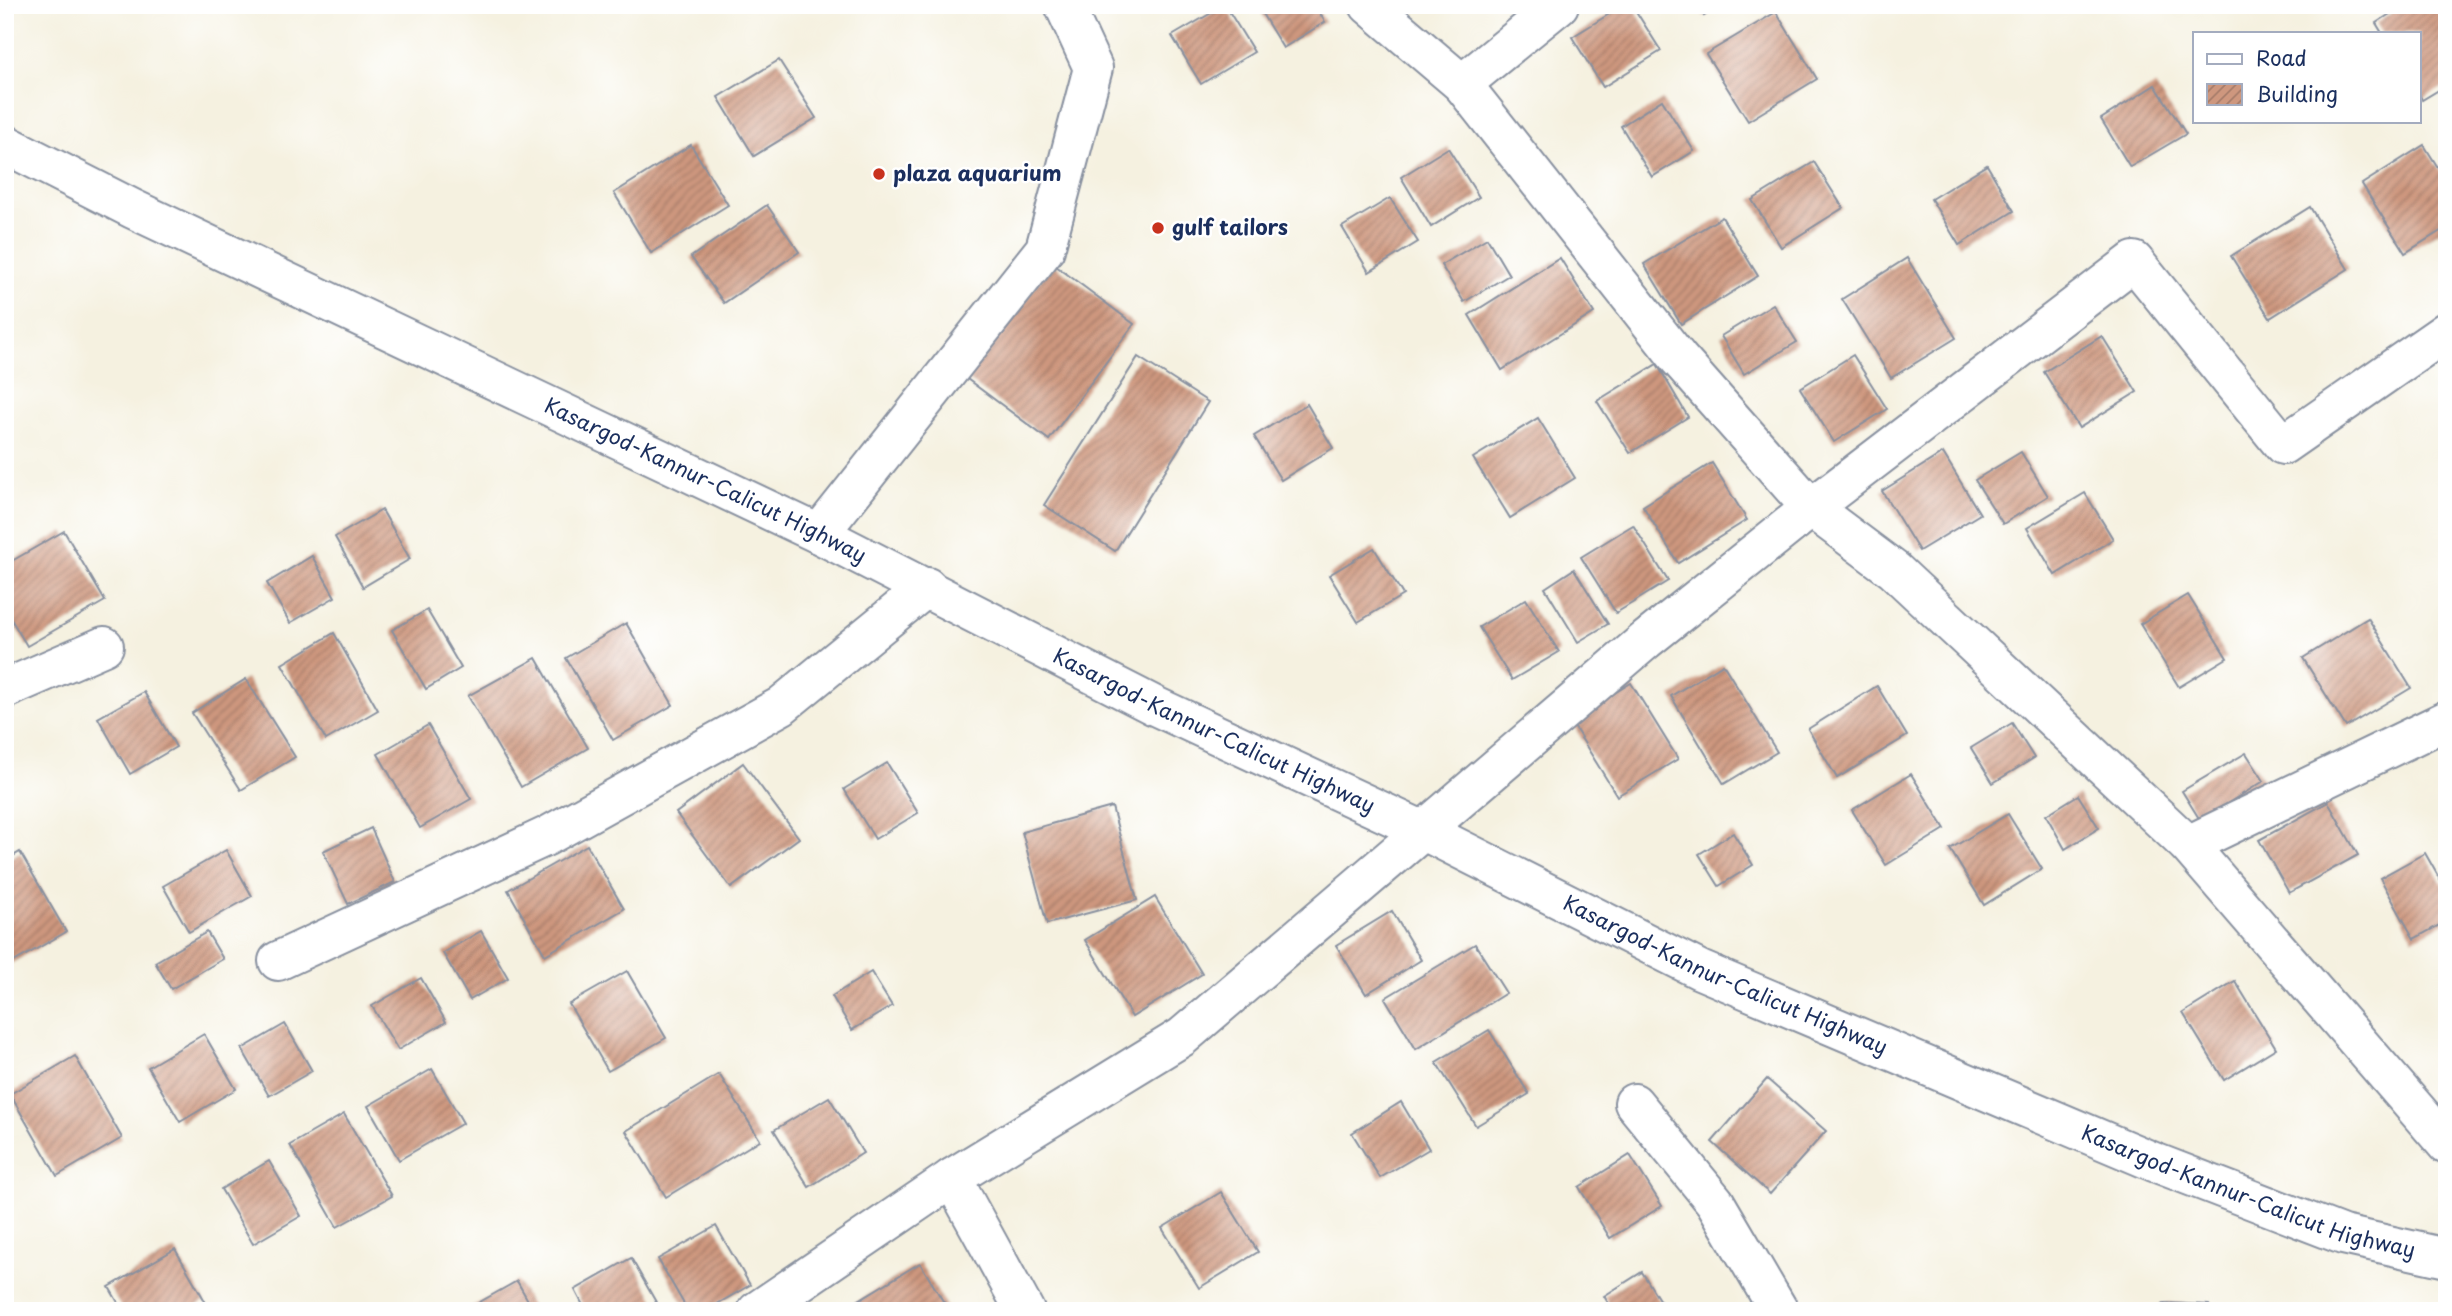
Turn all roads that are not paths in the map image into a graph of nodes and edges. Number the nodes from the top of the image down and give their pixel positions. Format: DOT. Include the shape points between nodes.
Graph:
graph roads {
  1 [pos="1064,5"];
  2 [pos="1369,5"];
  3 [pos="1559,5"];
  4 [pos="1462,84"];
  5 [pos="5,144"];
  6 [pos="2447,331"];
  7 [pos="1811,508"];
  8 [pos="819,534"];
  9 [pos="927,587"];
  10 [pos="104,646"];
  11 [pos="5,689"];
  12 [pos="2447,720"];
  13 [pos="1424,831"];
  14 [pos="2188,845"];
  15 [pos="278,961"];
  16 [pos="1634,1103"];
  17 [pos="2447,1145"];
  18 [pos="952,1178"];
  19 [pos="2447,1258"];
  20 [pos="757,1311"];
  21 [pos="1025,1311"];
  22 [pos="1779,1311"];
  1 -- 8 [label="main road" via="1093,68 1045,249"];
  2 -- 4 [label="main road"];
  3 -- 4 [label="main road"];
  4 -- 7 [label="main road" via="1679,359"];
  5 -- 8 [label="main road, Kasargod-Kannur-Calicut Highway"];
  6 -- 7 [label="main road" via="2283,444 2134,261"];
  7 -- 13 [label="main road" via="1646,640"];
  7 -- 14 [label="main road" via="1894,570"];
  8 -- 9 [label="main road, Kasargod-Kannur-Calicut Highway"];
  9 -- 13 [label="main road, Kasargod-Kannur-Calicut Highway" via="1154,706"];
  9 -- 15 [label="main road" via="780,706 547,836"];
  10 -- 11 [label="main road"];
  12 -- 14 [label="main road"];
  13 -- 18 [label="main road" via="1182,1037"];
  13 -- 19 [label="main road, Kasargod-Kannur-Calicut Highway" via="1700,970 2154,1161 2343,1236"];
  14 -- 17 [label="main road"];
  16 -- 22 [label="main road" via="1715,1202"];
  18 -- 20 [label="main road"];
  18 -- 21 [label="main road"];
}
